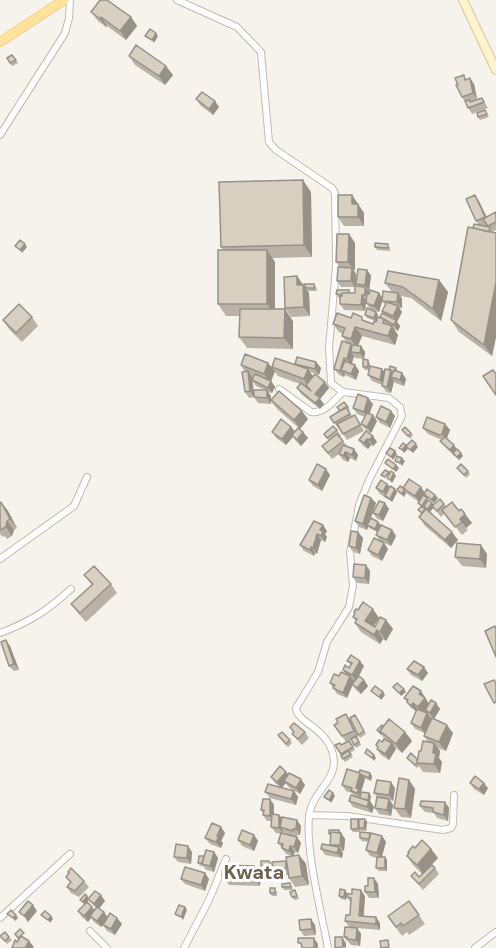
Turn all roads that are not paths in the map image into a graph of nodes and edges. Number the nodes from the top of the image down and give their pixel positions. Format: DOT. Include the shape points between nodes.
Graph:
graph roads {
  1 [pos="64,0"];
  2 [pos="70,0"];
  3 [pos="177,0"];
  4 [pos="463,0"];
  5 [pos="0,42"];
  6 [pos="496,70"];
  7 [pos="0,135"];
  8 [pos="279,389"];
  9 [pos="343,392"];
  10 [pos="87,477"];
  11 [pos="0,559"];
  12 [pos="71,589"];
  13 [pos="0,633"];
  14 [pos="454,795"];
  15 [pos="309,815"];
  16 [pos="70,854"];
  17 [pos="226,859"];
  18 [pos="0,918"];
  19 [pos="90,931"];
  20 [pos="496,932"];
  21 [pos="107,948"];
  22 [pos="184,948"];
  23 [pos="328,948"];
  24 [pos="475,948"];
  1 -- 5 [label="main road"];
  2 -- 7 [label="street" via="65,33"];
  3 -- 9 [label="street" via="237,27 255,44 263,59 269,142 335,193 336,266 329,357 331,383"];
  4 -- 6 [label="main road"];
  8 -- 9 [label="street" via="317,413"];
  9 -- 15 [label="street" via="389,398 400,407 402,416 359,505 350,553 353,586 349,607 327,642 318,672 296,708 298,716 326,738 333,754 333,773 312,801"];
  10 -- 11 [label="street" via="74,506"];
  12 -- 13 [label="street" via="42,614"];
  14 -- 15 [label="street" via="453,824 443,830 347,816"];
  15 -- 23 [label="street" via="311,856"];
  16 -- 18 [label="street"];
  17 -- 22 [label="street"];
  19 -- 21 [label="street"];
  20 -- 24 [label="street"];
}
